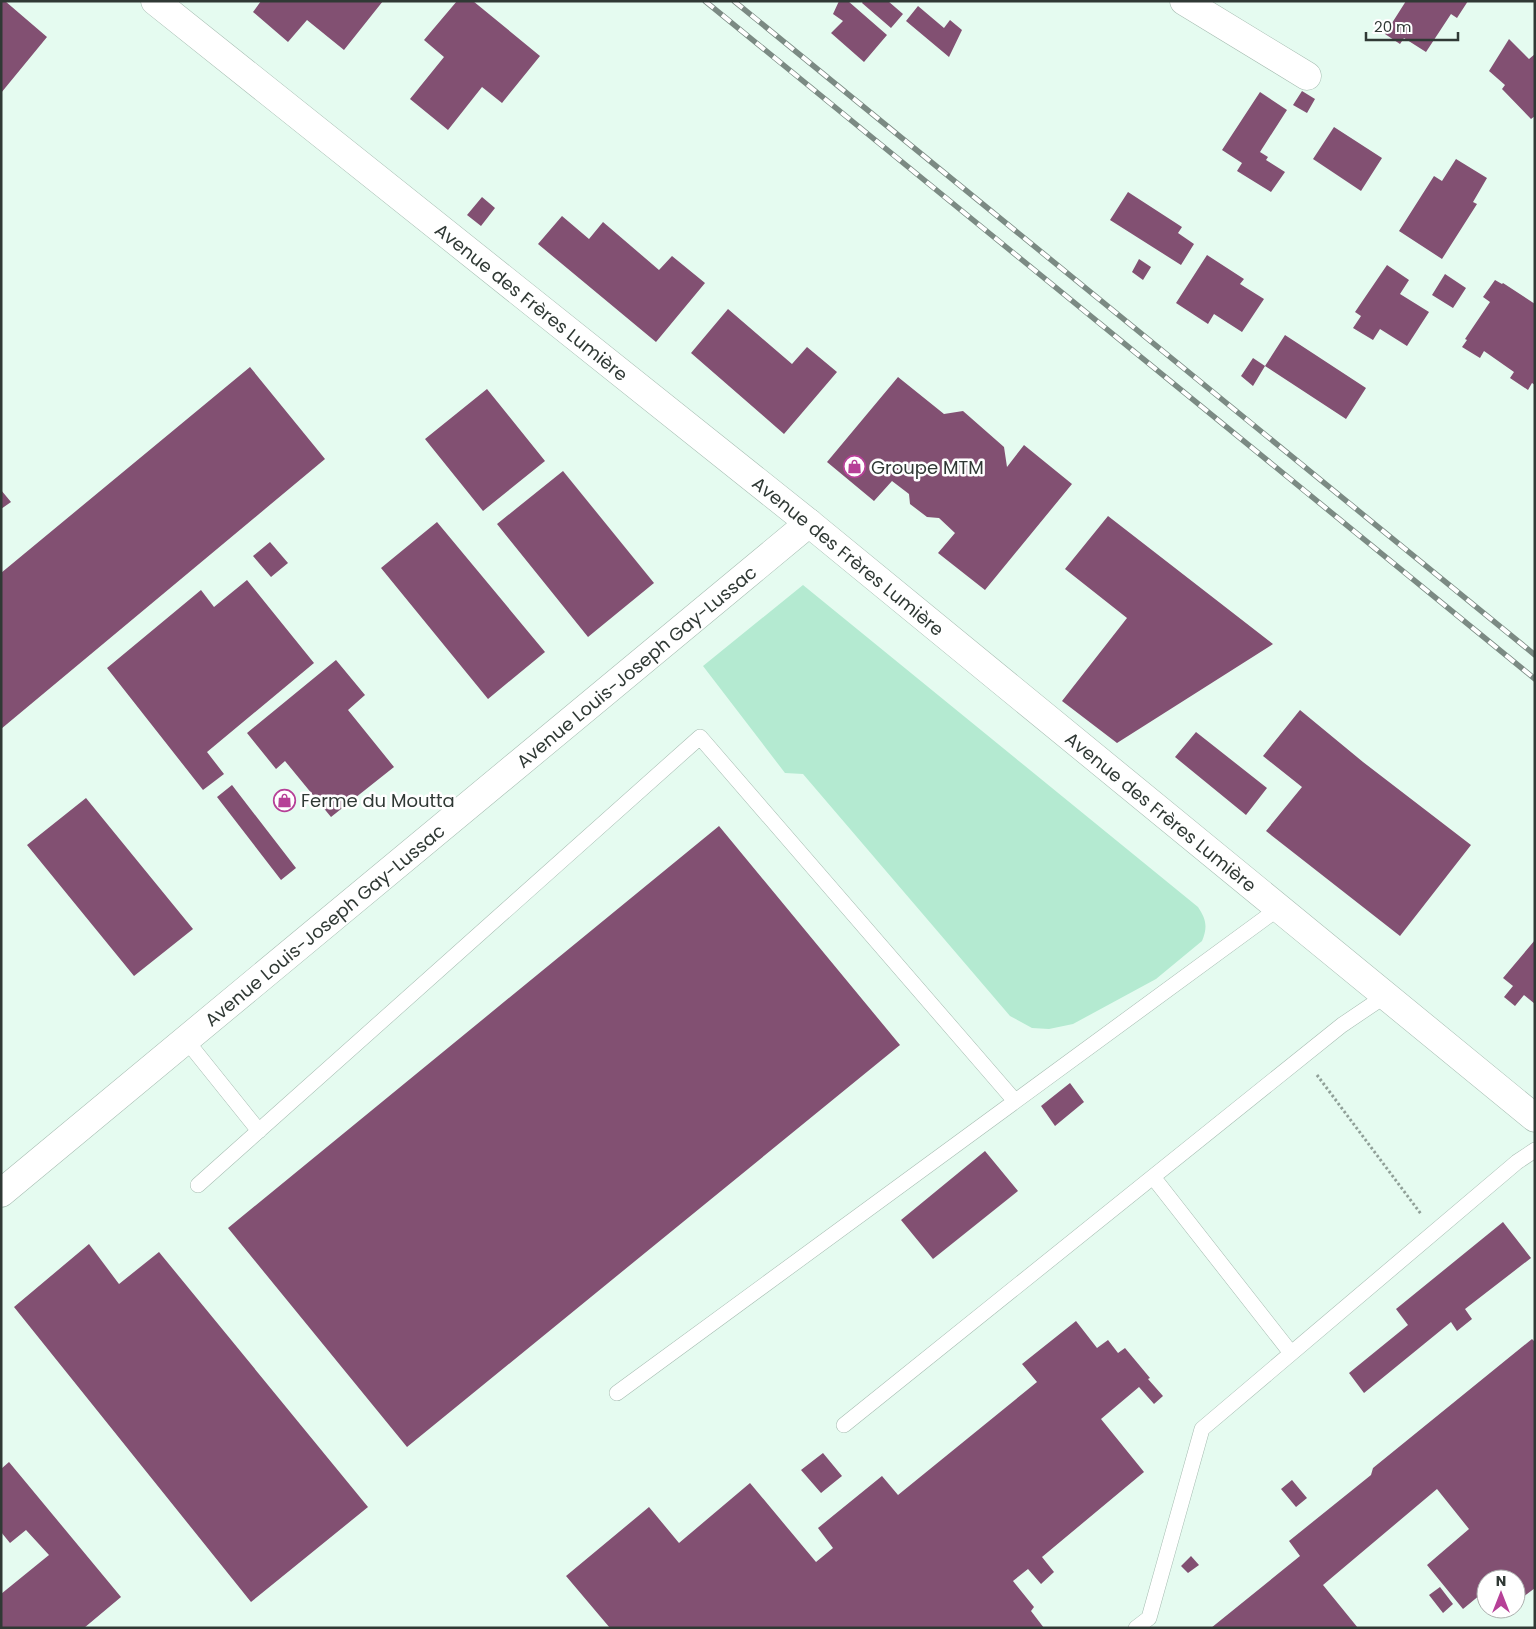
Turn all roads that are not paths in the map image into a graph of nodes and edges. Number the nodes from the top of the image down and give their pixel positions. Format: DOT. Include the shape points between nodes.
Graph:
graph roads {
  1 [pos="155,1"];
  2 [pos="1184,1"];
  3 [pos="1307,76"];
  4 [pos="809,523"];
  5 [pos="1279,908"];
  6 [pos="1385,996"];
  7 [pos="186,1040"];
  8 [pos="1015,1101"];
  9 [pos="1535,1118"];
  10 [pos="259,1131"];
  11 [pos="1535,1150"];
  12 [pos="1153,1177"];
  13 [pos="198,1184"];
  14 [pos="1,1193"];
  15 [pos="1291,1353"];
  16 [pos="617,1393"];
  17 [pos="844,1425"];
  18 [pos="1136,1628"];
  1 -- 4 [label="street, Avenue des Frères Lumière"];
  2 -- 3 [label="street"];
  4 -- 5 [label="street, Avenue des Frères Lumière"];
  4 -- 7 [label="street, Avenue Louis-Joseph Gay-Lussac"];
  5 -- 6 [label="street, Avenue des Frères Lumière"];
  5 -- 8 [label="lane"];
  6 -- 9 [label="street, Avenue des Frères Lumière"];
  6 -- 12 [label="lane" via="1342,1025"];
  7 -- 10 [label="lane"];
  7 -- 14 [label="street, Avenue Louis-Joseph Gay-Lussac"];
  8 -- 10 [label="lane" via="700,737"];
  8 -- 16 [label="lane"];
  10 -- 13 [label="lane"];
  11 -- 15 [label="lane"];
  12 -- 15 [label="lane"];
  12 -- 17 [label="lane"];
  15 -- 18 [label="lane" via="1202,1429 1149,1618"];
}
